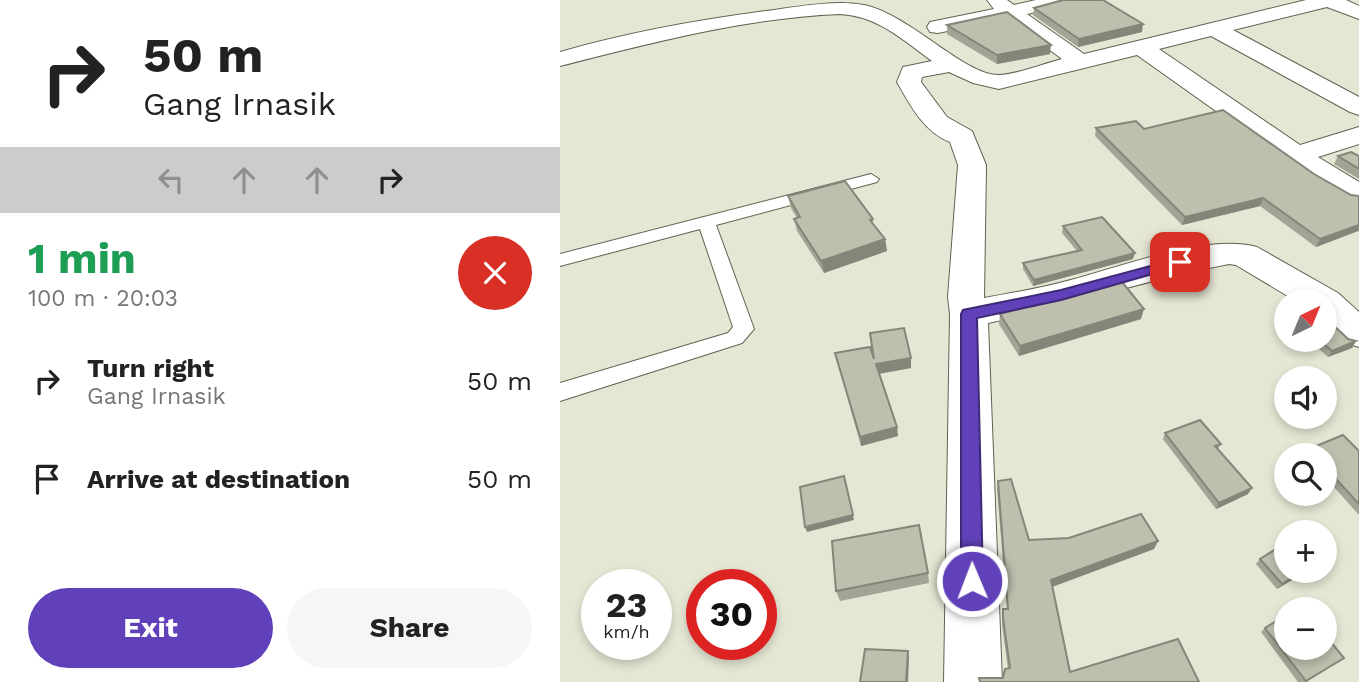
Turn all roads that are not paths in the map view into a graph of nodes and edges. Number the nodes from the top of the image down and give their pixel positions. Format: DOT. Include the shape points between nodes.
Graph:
graph roads {
  1 [pos="1064,0"];
  2 [pos="1329,0"];
  3 [pos="854,4"];
  4 [pos="1278,5"];
  5 [pos="1001,6"];
  6 [pos="790,7"];
  7 [pos="1359,13"];
  8 [pos="938,27"];
  9 [pos="1214,29"];
  10 [pos="1141,47"];
  11 [pos="560,59"];
  12 [pos="1081,62"];
  13 [pos="953,64"];
  14 [pos="1359,107"];
  15 [pos="1359,135"];
  16 [pos="1297,155"];
  17 [pos="871,179"];
  18 [pos="1359,194"];
  19 [pos="706,222"];
  20 [pos="560,260"];
  21 [pos="1302,289"];
  22 [pos="969,314"];
  23 [pos="1337,314"];
  24 [pos="1359,333"];
  25 [pos="560,392"];
  26 [pos="973,682"];
  1 -- 5 [label="street"];
  2 -- 4 [label="street"];
  2 -- 7 [label="street"];
  3 -- 6 [label="street"];
  3 -- 13 [label="street" via="912,33"];
  4 -- 9 [label="street"];
  5 -- 8 [label="street"];
  5 -- 12 [label="street"];
  6 -- 11 [label="street" via="713,25 613,38"];
  9 -- 10 [label="street"];
  9 -- 14 [label="street"];
  10 -- 12 [label="street"];
  10 -- 16 [label="street"];
  12 -- 13 [label="street" via="999,82 974,77"];
  13 -- 22 [label="street" via="911,72 909,82 949,134 962,138 972,165"];
  15 -- 16 [label="street"];
  16 -- 18 [label="street"];
  17 -- 19 [label="lane"];
  19 -- 20 [label="lane"];
  19 -- 25 [label="lane" via="744,329 735,338"];
  21 -- 22 [label="street" via="1245,255 1229,253"];
  22 -- 26 [label="street"];
  23 -- 24 [label="street"];
}
